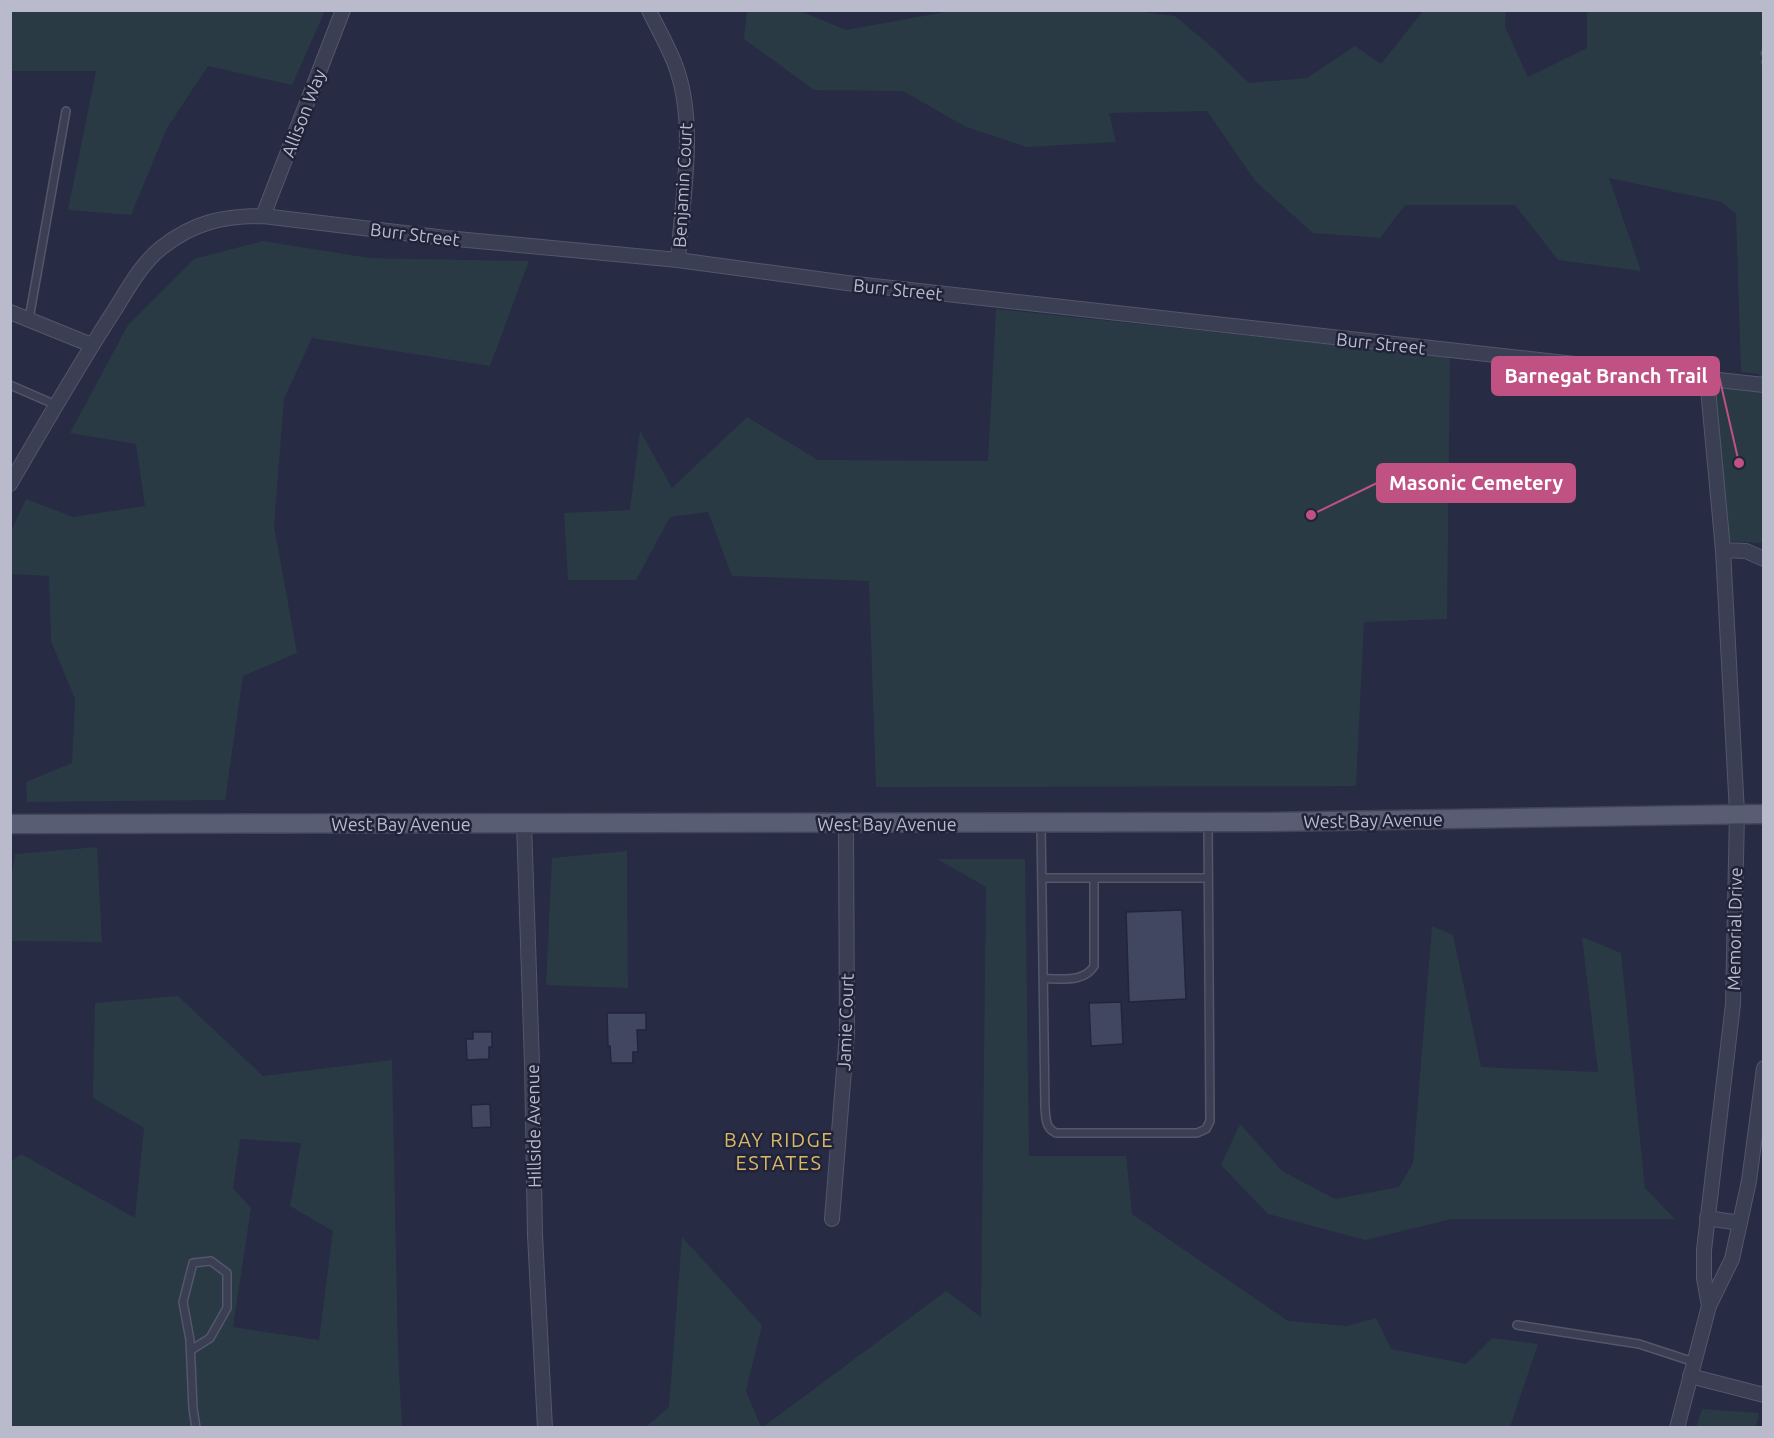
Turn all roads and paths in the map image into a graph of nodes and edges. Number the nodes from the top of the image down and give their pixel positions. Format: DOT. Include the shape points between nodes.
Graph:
graph roads {
  1 [pos="343,10"];
  2 [pos="649,10"];
  3 [pos="1764,42"];
  4 [pos="1764,76"];
  5 [pos="66,111"];
  6 [pos="263,216"];
  7 [pos="678,260"];
  8 [pos="10,312"];
  9 [pos="29,319"];
  10 [pos="90,347"];
  11 [pos="1707,378"];
  12 [pos="10,385"];
  13 [pos="1764,386"];
  14 [pos="56,405"];
  15 [pos="10,484"];
  16 [pos="1723,550"];
  17 [pos="1764,559"];
  18 [pos="1737,813"];
  19 [pos="1764,814"];
  20 [pos="1208,822"];
  21 [pos="524,823"];
  22 [pos="1041,823"];
  23 [pos="10,824"];
  24 [pos="846,824"];
  25 [pos="1042,878"];
  26 [pos="1094,878"];
  27 [pos="1208,878"];
  28 [pos="1044,979"];
  29 [pos="1764,1068"];
  30 [pos="1707,1218"];
  31 [pos="832,1219"];
  32 [pos="1740,1223"];
  33 [pos="1709,1306"];
  34 [pos="1517,1325"];
  35 [pos="191,1350"];
  36 [pos="1694,1362"];
  37 [pos="1690,1376"];
  38 [pos="1764,1395"];
  39 [pos="196,1428"];
  40 [pos="545,1428"];
  41 [pos="1677,1428"];
  1 -- 6 [label="street, Allison Way"];
  2 -- 7 [label="street, Benjamin Court" via="678,72 685,105 687,143"];
  3 -- 4 [label="path"];
  5 -- 9 [label="lane"];
  6 -- 7 [label="street, Burr Street"];
  6 -- 10 [label="street, Burr Street" via="233,216 205,222 161,248 142,266"];
  7 -- 11 [label="street, Burr Street" via="847,283"];
  8 -- 9 [label="street"];
  9 -- 10 [label="street"];
  10 -- 14 [label="street, Burr Street"];
  11 -- 13 [label="street, Burr Street"];
  11 -- 16 [label="street, Memorial Drive"];
  12 -- 14 [label="lane"];
  14 -- 15 [label="street, Burr Street"];
  16 -- 17 [label="street" via="1746,551"];
  16 -- 18 [label="street, Memorial Drive"];
  18 -- 19 [label="main road, West Bay Avenue"];
  18 -- 20 [label="main road, West Bay Avenue"];
  18 -- 30 [label="street, Memorial Drive" via="1733,1004"];
  20 -- 22 [label="main road, West Bay Avenue"];
  20 -- 27 [label="lane"];
  21 -- 23 [label="main road, West Bay Avenue"];
  21 -- 24 [label="main road, West Bay Avenue"];
  21 -- 40 [label="street, Hillside Avenue" via="535,1235"];
  22 -- 24 [label="main road, West Bay Avenue"];
  22 -- 25 [label="lane"];
  24 -- 31 [label="street, Jamie Court" via="847,1033"];
  25 -- 26 [label="lane"];
  25 -- 28 [label="lane"];
  26 -- 27 [label="lane"];
  26 -- 28 [label="lane" via="1094,966 1081,977"];
  27 -- 28 [label="lane" via="1210,1121 1206,1129 1160,1135 1050,1131 1046,1120"];
  29 -- 32 [label="street, Memorial Drive"];
  30 -- 32 [label="street"];
  30 -- 33 [label="street, Memorial Drive" via="1704,1278"];
  32 -- 33 [label="street, Memorial Drive" via="1732,1259"];
  33 -- 36 [label="street, Memorial Drive"];
  34 -- 36 [label="lane" via="1639,1344"];
  35 -- 35 [label="lane" via="183,1302 193,1263 212,1261 227,1273 227,1308 210,1338"];
  35 -- 39 [label="lane"];
  36 -- 37 [label="street, Memorial Drive"];
  37 -- 38 [label="street"];
  37 -- 41 [label="street, Memorial Drive"];
}
